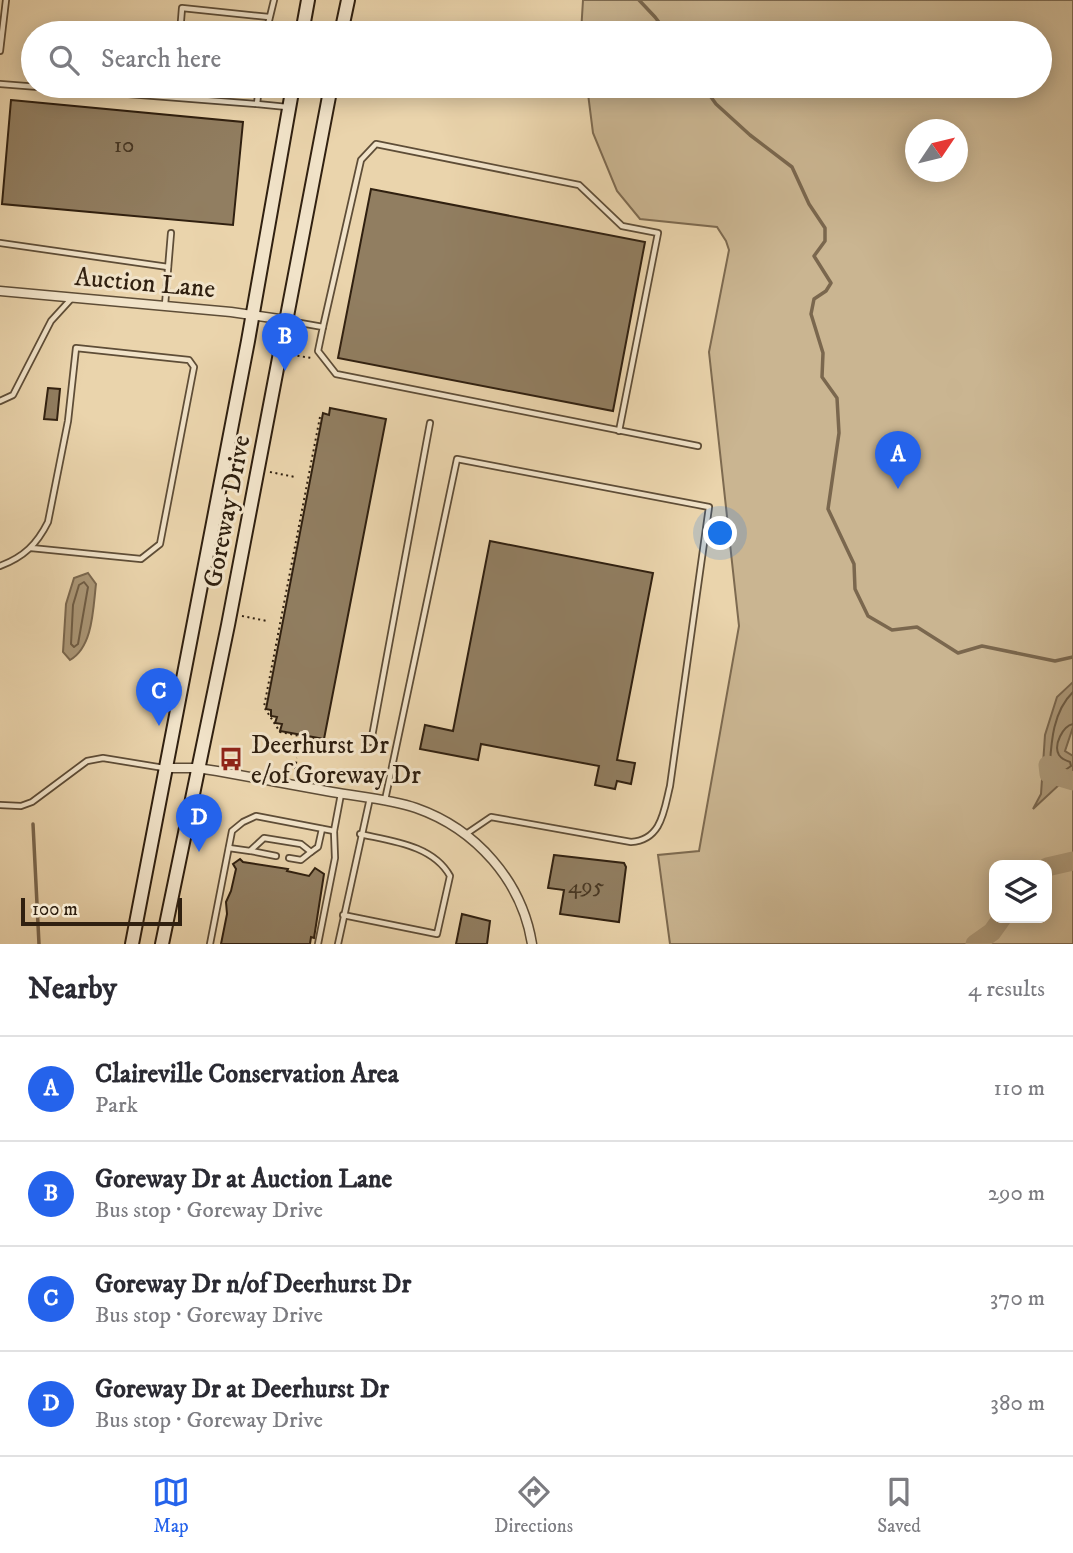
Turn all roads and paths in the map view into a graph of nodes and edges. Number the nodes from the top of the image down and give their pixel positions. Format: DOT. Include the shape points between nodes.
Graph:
graph roads {
  1 [pos="6,0"];
  2 [pos="274,0"];
  3 [pos="308,0"];
  4 [pos="348,0"];
  5 [pos="269,17"];
  6 [pos="181,21"];
  7 [pos="268,21"];
  8 [pos="304,21"];
  9 [pos="344,21"];
  10 [pos="0,51"];
  11 [pos="0,83"];
  12 [pos="21,85"];
  13 [pos="184,98"];
  14 [pos="258,98"];
  15 [pos="291,98"];
  16 [pos="329,98"];
  17 [pos="257,104"];
  18 [pos="290,107"];
  19 [pos="171,233"];
  20 [pos="0,243"];
  21 [pos="168,267"];
  22 [pos="0,290"];
  23 [pos="73,297"];
  24 [pos="165,305"];
  25 [pos="253,315"];
  26 [pos="286,320"];
  27 [pos="323,327"];
  28 [pos="292,355"];
  29 [pos="317,359"];
  30 [pos="0,401"];
  31 [pos="320,417"];
  32 [pos="430,423"];
  33 [pos="619,430"];
  34 [pos="698,446"];
  35 [pos="269,471"];
  36 [pos="295,477"];
  37 [pos="31,548"];
  38 [pos="0,566"];
  39 [pos="242,616"];
  40 [pos="267,621"];
  41 [pos="324,741"];
  42 [pos="371,742"];
  43 [pos="297,758"];
  44 [pos="165,768"];
  45 [pos="197,768"];
  46 [pos="295,769"];
  47 [pos="341,794"];
  48 [pos="370,798"];
  49 [pos="385,801"];
  50 [pos="0,805"];
  51 [pos="322,829"];
  52 [pos="334,831"];
  53 [pos="360,834"];
  54 [pos="465,834"];
  55 [pos="229,848"];
  56 [pos="250,851"];
  57 [pos="310,852"];
  58 [pos="276,856"];
  59 [pos="289,859"];
  60 [pos="343,915"];
  61 [pos="132,944"];
  62 [pos="162,944"];
  63 [pos="210,944"];
  64 [pos="318,944"];
  65 [pos="338,944"];
  66 [pos="532,944"];
  1 -- 10 [label="lane"];
  2 -- 5 [label="lane"];
  3 -- 8 [label="main road"];
  4 -- 9 [label="main road"];
  5 -- 6 [label="lane" via="182,8"];
  5 -- 7 [label="lane"];
  11 -- 12 [label="lane"];
  13 -- 17 [label="lane"];
  14 -- 17 [label="lane"];
  15 -- 18 [label="main road, Goreway Drive"];
  16 -- 26 [label="main road, Goreway Drive"];
  17 -- 18 [label="lane"];
  18 -- 25 [label="main road, Goreway Drive"];
  19 -- 21 [label="lane"];
  20 -- 21 [label="lane"];
  21 -- 24 [label="lane"];
  22 -- 23 [label="street, Auction Lane"];
  23 -- 24 [label="street, Auction Lane"];
  23 -- 30 [label="lane" via="51,321 13,395"];
  24 -- 25 [label="street, Auction Lane"];
  25 -- 26 [label="street, Auction Lane"];
  25 -- 44 [label="main road, Goreway Drive"];
  26 -- 27 [label="lane"];
  26 -- 45 [label="main road, Goreway Drive"];
  27 -- 33 [label="lane" via="318,351 336,374"];
  27 -- 33 [label="lane" via="361,160 376,144 579,185 622,226 658,233"];
  28 -- 29 [label="path"];
  31 -- 41 [label="path" via="264,707 280,732"];
  32 -- 42 [label="lane"];
  33 -- 34 [label="lane"];
  35 -- 36 [label="path"];
  37 -- 37 [label="lane" via="53,502 76,348 189,360 194,367 160,544 141,559"];
  37 -- 38 [label="lane"];
  39 -- 40 [label="path"];
  43 -- 46 [label="path"];
  44 -- 45 [label="street"];
  44 -- 50 [label="lane" via="95,758 32,802"];
  44 -- 61 [label="main road, Goreway Drive"];
  45 -- 47 [label="street"];
  45 -- 62 [label="main road, Goreway Drive"];
  47 -- 48 [label="street"];
  47 -- 52 [label="lane"];
  48 -- 49 [label="street"];
  48 -- 53 [label="lane"];
  49 -- 54 [label="street" via="416,808"];
  49 -- 54 [label="lane" via="457,459 709,507 670,786 653,835 641,841 621,840 491,817"];
  51 -- 52 [label="lane"];
  51 -- 55 [label="lane" via="256,816 232,831"];
  51 -- 57 [label="lane" via="318,847"];
  52 -- 64 [label="lane" via="335,858"];
  53 -- 60 [label="lane"];
  53 -- 60 [label="lane" via="420,849 450,876 437,934"];
  54 -- 66 [label="street" via="502,871"];
  55 -- 56 [label="lane"];
  55 -- 63 [label="lane"];
  56 -- 57 [label="lane" via="264,838 301,844"];
  56 -- 58 [label="lane"];
  57 -- 59 [label="lane" via="301,860"];
  60 -- 65 [label="lane"];
}
